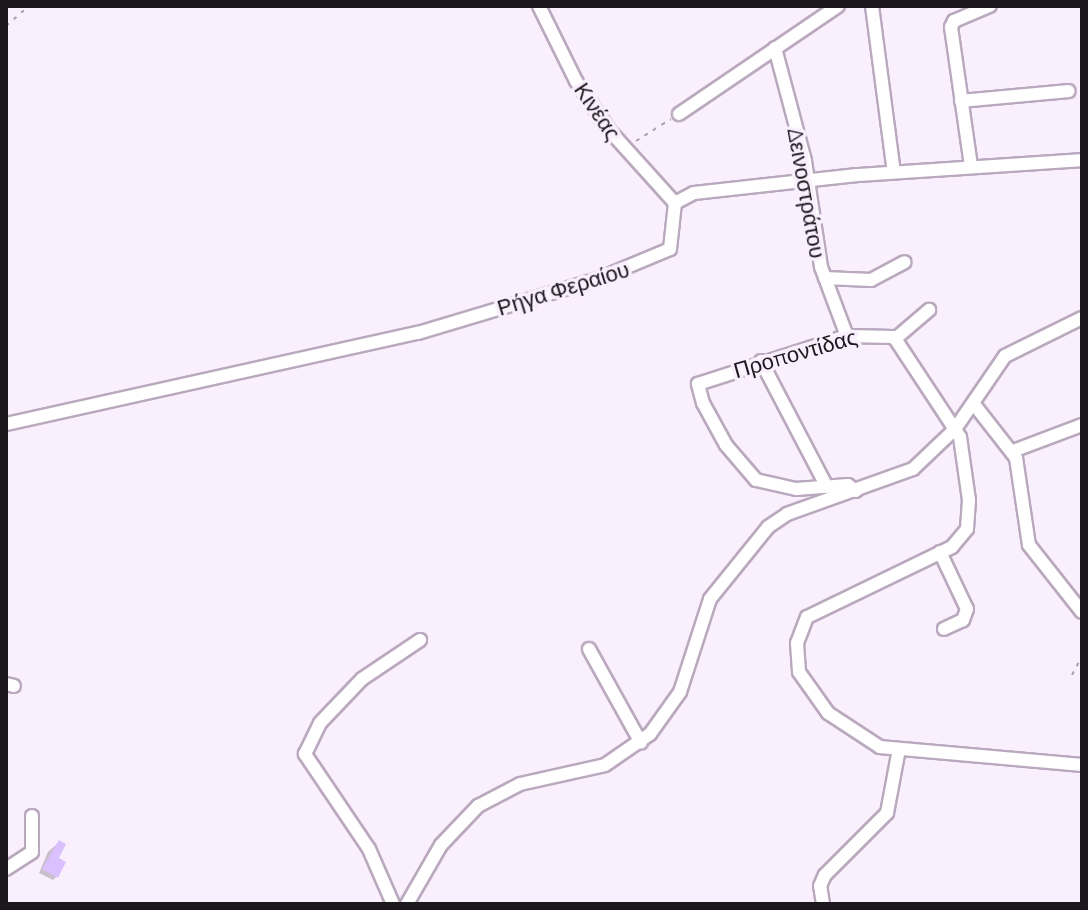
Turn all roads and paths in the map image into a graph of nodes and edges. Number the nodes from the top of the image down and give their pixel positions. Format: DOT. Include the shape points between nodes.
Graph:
graph roads {
  1 [pos="29,6"];
  2 [pos="539,6"];
  3 [pos="838,6"];
  4 [pos="872,6"];
  5 [pos="990,6"];
  6 [pos="6,26"];
  7 [pos="775,48"];
  8 [pos="1069,91"];
  9 [pos="961,101"];
  10 [pos="679,114"];
  11 [pos="623,148"];
  12 [pos="1082,160"];
  13 [pos="971,166"];
  14 [pos="894,172"];
  15 [pos="808,181"];
  16 [pos="675,203"];
  17 [pos="905,262"];
  18 [pos="825,278"];
  19 [pos="929,310"];
  20 [pos="1082,318"];
  21 [pos="847,336"];
  22 [pos="894,338"];
  23 [pos="761,361"];
  24 [pos="973,403"];
  25 [pos="6,424"];
  26 [pos="1082,425"];
  27 [pos="955,429"];
  28 [pos="1013,451"];
  29 [pos="827,487"];
  30 [pos="856,491"];
  31 [pos="940,552"];
  32 [pos="1082,612"];
  33 [pos="944,629"];
  34 [pos="420,640"];
  35 [pos="589,649"];
  36 [pos="1082,656"];
  37 [pos="1072,675"];
  38 [pos="641,743"];
  39 [pos="899,749"];
  40 [pos="1082,765"];
  41 [pos="32,816"];
  42 [pos="6,869"];
  43 [pos="393,904"];
  44 [pos="407,904"];
  45 [pos="823,904"];
  1 -- 6 [label="path"];
  2 -- 11 [label="street, Κινέας" via="576,81"];
  3 -- 7 [label="street"];
  4 -- 14 [label="street"];
  5 -- 9 [label="street" via="952,23"];
  7 -- 10 [label="street"];
  7 -- 15 [label="street, Δεινοστράτου"];
  8 -- 9 [label="street"];
  9 -- 13 [label="street"];
  10 -- 11 [label="path"];
  11 -- 16 [label="street, Κινέας"];
  12 -- 13 [label="street"];
  13 -- 14 [label="street"];
  14 -- 15 [label="street"];
  15 -- 16 [label="street" via="707,190"];
  15 -- 18 [label="street, Δεινοστράτου"];
  16 -- 25 [label="street, Ρήγα Φεραίου" via="670,249 598,279 418,333"];
  17 -- 18 [label="street" via="871,280"];
  18 -- 21 [label="street, Δεινοστράτου"];
  19 -- 22 [label="street"];
  20 -- 24 [label="street" via="1005,356"];
  21 -- 22 [label="street, Προποντίδας"];
  21 -- 23 [label="street, Προποντίδας"];
  22 -- 27 [label="street"];
  23 -- 29 [label="street"];
  23 -- 29 [label="street, Προποντίδας" via="698,384 703,403 726,445 756,480 787,488"];
  24 -- 27 [label="street"];
  24 -- 28 [label="street"];
  26 -- 28 [label="street"];
  27 -- 30 [label="street" via="913,469"];
  27 -- 31 [label="street" via="965,463 969,521 961,541"];
  28 -- 32 [label="street" via="1029,545"];
  29 -- 30 [label="street" via="850,485"];
  30 -- 38 [label="street" via="781,517 750,547 706,606 677,700"];
  31 -- 33 [label="street" via="967,609 963,620"];
  31 -- 39 [label="street" via="807,617 797,643 799,672 828,713 880,747"];
  34 -- 43 [label="street" via="362,679 320,723 305,754 369,849"];
  35 -- 38 [label="street"];
  36 -- 37 [label="path"];
  38 -- 44 [label="street" via="601,767 520,784 478,806 441,845"];
  39 -- 40 [label="street"];
  39 -- 45 [label="street" via="887,813 825,875 820,886"];
  41 -- 42 [label="street" via="32,852"];
}
